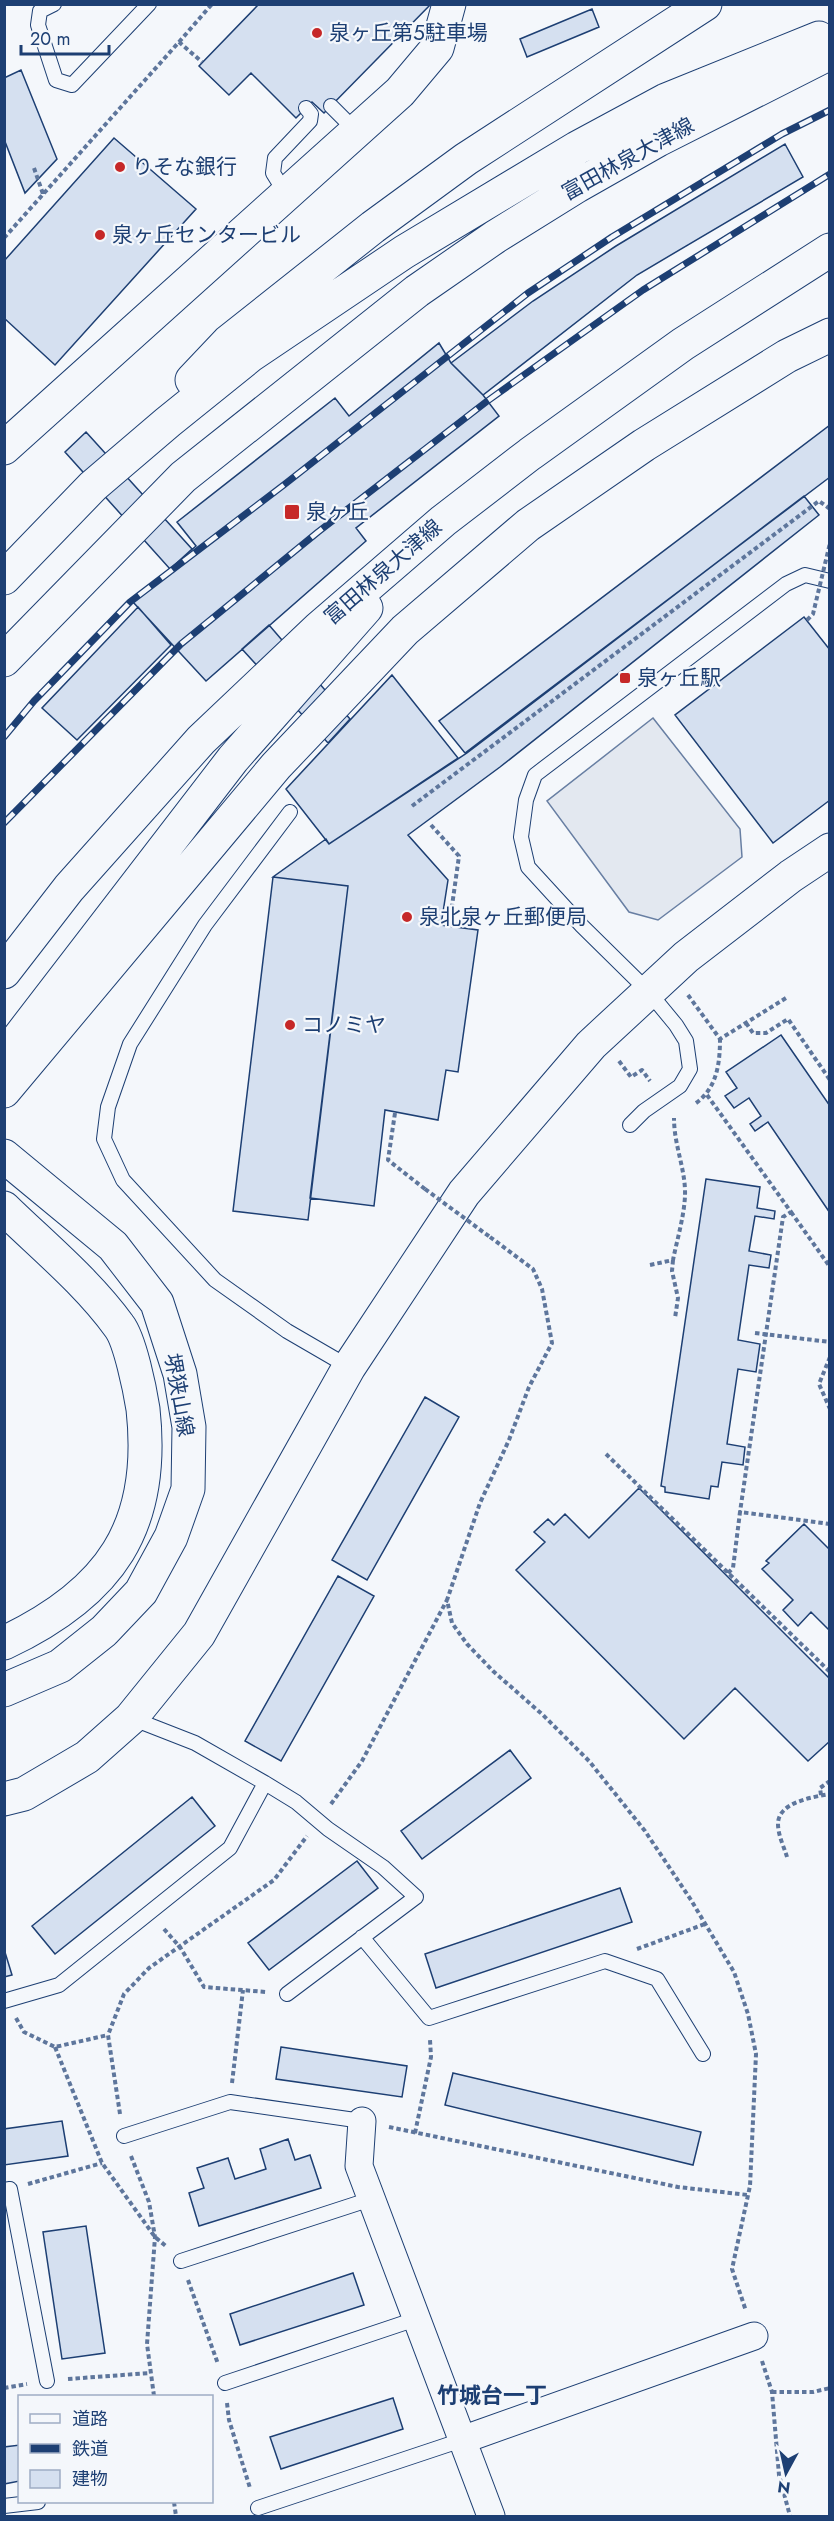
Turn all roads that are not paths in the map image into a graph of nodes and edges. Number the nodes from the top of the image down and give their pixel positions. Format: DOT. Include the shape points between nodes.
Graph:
graph roads {
  1 [pos="54,4"];
  2 [pos="149,4"];
  3 [pos="449,4"];
  4 [pos="705,4"];
  5 [pos="830,35"];
  6 [pos="830,53"];
  7 [pos="331,106"];
  8 [pos="306,108"];
  9 [pos="356,131"];
  10 [pos="286,194"];
  11 [pos="830,250"];
  12 [pos="830,335"];
  13 [pos="4,448"];
  14 [pos="93,486"];
  15 [pos="443,521"];
  16 [pos="4,578"];
  17 [pos="830,581"];
  18 [pos="4,660"];
  19 [pos="290,812"];
  20 [pos="830,850"];
  21 [pos="4,972"];
  22 [pos="648,991"];
  23 [pos="4,1057"];
  24 [pos="4,1091"];
  25 [pos="630,1125"];
  26 [pos="4,1156"];
  27 [pos="4,1208"];
  28 [pos="349,1367"];
  29 [pos="4,1643"];
  30 [pos="4,1690"];
  31 [pos="131,1718"];
  32 [pos="265,1783"];
  33 [pos="4,1799"];
  34 [pos="362,1937"];
  35 [pos="287,1994"];
  36 [pos="5,2001"];
  37 [pos="703,2054"];
  38 [pos="362,2121"];
  39 [pos="124,2136"];
  40 [pos="7,2190"];
  41 [pos="371,2199"];
  42 [pos="182,2261"];
  43 [pos="416,2319"];
  44 [pos="754,2336"];
  45 [pos="47,2381"];
  46 [pos="225,2383"];
  47 [pos="462,2440"];
  48 [pos="30,2503"];
  49 [pos="4,2506"];
  50 [pos="258,2508"];
  51 [pos="491,2517"];
  1 -- 2 [label="lane" via="40,11 38,25 56,80 72,85"];
  3 -- 9 [label="main road" via="437,48 400,92"];
  4 -- 14 [label="main road" via="466,159 373,227 228,342"];
  5 -- 14 [label="main road" via="666,100 577,148 404,252 251,355"];
  6 -- 18 [label="main road, 富田林泉大津線" via="658,140 577,186 417,291 183,477"];
  7 -- 9 [label="lane"];
  8 -- 10 [label="lane" via="311,114 310,122 275,158 273,173"];
  9 -- 10 [label="main road"];
  10 -- 13 [label="main road"];
  11 -- 15 [label="main road, 富田林泉大津線" via="683,344"];
  12 -- 24 [label="main road" via="787,356 625,458 528,525 405,630 276,766"];
  14 -- 16 [label="main road"];
  15 -- 21 [label="main road, 富田林泉大津線" via="319,628 201,740 69,888"];
  15 -- 23 [label="main road" via="233,759"];
  17 -- 22 [label="lane" via="805,575 786,584 535,775 526,800 521,837 528,867"];
  19 -- 28 [label="lane" via="205,925 130,1044 108,1107 104,1139 123,1180 215,1280 287,1331"];
  20 -- 22 [label="main road" via="712,937"];
  22 -- 25 [label="lane" via="687,1041 690,1069 680,1086"];
  22 -- 28 [label="main road" via="591,1045 464,1193"];
  26 -- 30 [label="main road, 堺狭山線" via="113,1246 157,1304 180,1374 189,1427 188,1489 171,1537 141,1592 104,1631 60,1666"];
  27 -- 29 [label="main road, 堺狭山線" via="77,1277 121,1328 140,1386 146,1436 145,1473 135,1518 115,1559 80,1596 39,1627"];
  28 -- 31 [label="main road" via="199,1634"];
  31 -- 32 [label="lane" via="195,1743"];
  31 -- 33 [label="main road" via="87,1757 24,1794"];
  32 -- 34 [label="lane" via="383,1867 416,1897"];
  32 -- 36 [label="lane" via="230,1848 59,1985"];
  34 -- 35 [label="lane"];
  34 -- 37 [label="lane" via="429,2018 605,1961 657,1979"];
  38 -- 39 [label="lane" via="230,2102"];
  38 -- 41 [label="street" via="359,2166"];
  40 -- 45 [label="lane"];
  41 -- 42 [label="lane"];
  41 -- 43 [label="street"];
  43 -- 46 [label="lane"];
  43 -- 47 [label="street"];
  44 -- 47 [label="street"];
  47 -- 50 [label="lane"];
  47 -- 51 [label="street"];
  48 -- 49 [label="lane"];
}
